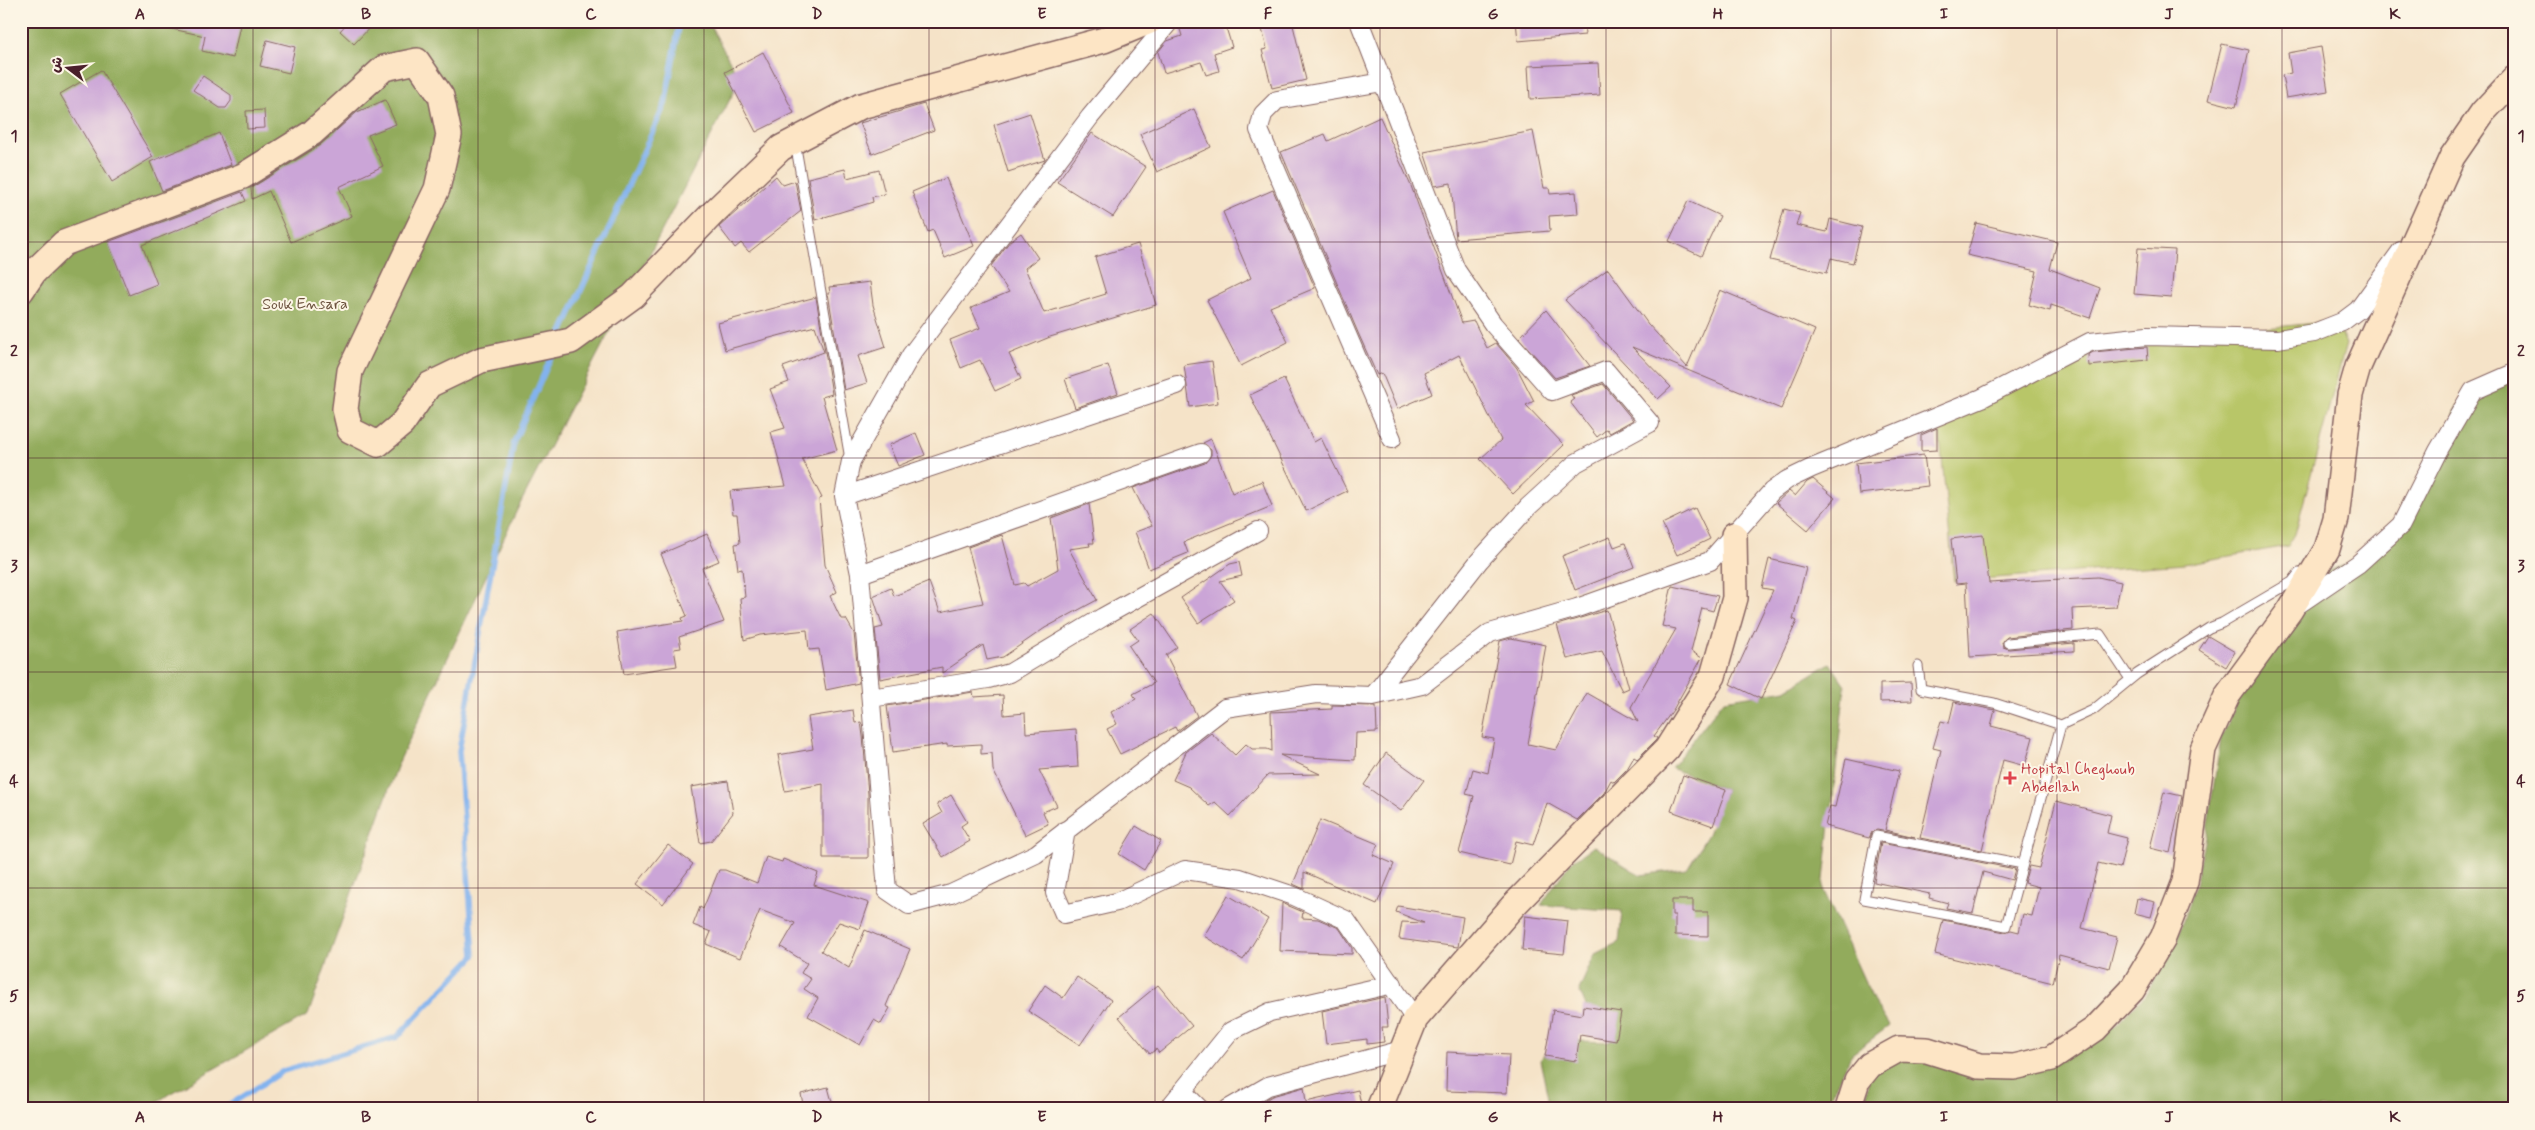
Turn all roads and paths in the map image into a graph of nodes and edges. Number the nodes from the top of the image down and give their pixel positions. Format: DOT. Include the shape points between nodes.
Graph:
graph roads {
  1 [pos="1150,21"];
  2 [pos="1170,21"];
  3 [pos="1358,21"];
  4 [pos="2514,79"];
  5 [pos="1383,82"];
  6 [pos="794,142"];
  7 [pos="2424,219"];
  8 [pos="21,291"];
  9 [pos="2514,373"];
  10 [pos="1177,385"];
  11 [pos="1392,439"];
  12 [pos="1201,453"];
  13 [pos="851,462"];
  14 [pos="844,496"];
  15 [pos="2333,529"];
  16 [pos="1258,531"];
  17 [pos="1734,535"];
  18 [pos="860,574"];
  19 [pos="2290,610"];
  20 [pos="2008,643"];
  21 [pos="1918,666"];
  22 [pos="2130,679"];
  23 [pos="1373,696"];
  24 [pos="871,698"];
  25 [pos="2061,725"];
  26 [pos="1066,830"];
  27 [pos="2023,864"];
  28 [pos="1393,984"];
  29 [pos="1415,1019"];
  30 [pos="1402,1050"];
  31 [pos="1182,1091"];
  32 [pos="1168,1109"];
  33 [pos="1200,1109"];
  34 [pos="1228,1109"];
  35 [pos="1379,1109"];
  36 [pos="1848,1109"];
  1 -- 6 [label="street" via="1104,40 861,106"];
  2 -- 13 [label="street" via="1090,117 912,355"];
  3 -- 5 [label="street"];
  4 -- 7 [label="street" via="2482,112 2452,157"];
  5 -- 11 [label="street" via="1277,100 1263,114 1260,130"];
  5 -- 23 [label="street" via="1456,270 1493,324 1552,391 1606,371 1650,423 1576,463 1528,507 1479,561"];
  6 -- 8 [label="street" via="782,148 712,214 633,296 571,341 481,360 429,385 402,424 378,444 350,430 345,409 350,371 437,189 449,135 441,96 417,61 384,68 312,133 243,176 64,243 34,272"];
  6 -- 13 [label="lane"];
  7 -- 15 [label="street" via="2358,367 2350,395"];
  7 -- 17 [label="street" via="2358,310 2342,322 2314,333 2278,339 2147,336 2090,342 1982,398 1787,480 1772,491"];
  9 -- 19 [label="street" via="2473,391 2401,525 2358,564"];
  10 -- 14 [label="street"];
  12 -- 18 [label="street"];
  13 -- 14 [label="street"];
  14 -- 18 [label="street"];
  15 -- 19 [label="street" via="2327,549"];
  15 -- 22 [label="lane" via="2292,582 2209,628"];
  16 -- 24 [label="street" via="1010,673"];
  17 -- 23 [label="street" via="1710,561 1577,608 1490,633 1422,685"];
  17 -- 29 [label="street" via="1735,598 1712,676 1667,749 1513,906"];
  18 -- 24 [label="street"];
  19 -- 36 [label="street" via="2227,696 2203,749 2185,882 2163,938 2132,990 2095,1029 2052,1058 2014,1067 1979,1066 1927,1050 1899,1049 1870,1065 1856,1081"];
  20 -- 22 [label="lane" via="2100,634"];
  21 -- 25 [label="lane" via="1920,689 1994,703"];
  22 -- 25 [label="lane" via="2093,710"];
  23 -- 26 [label="street" via="1316,694 1225,708"];
  24 -- 26 [label="street" via="887,890 909,905 952,894 1028,858"];
  25 -- 27 [label="lane"];
  26 -- 28 [label="street" via="1055,894 1064,914 1117,902 1185,870 1240,878 1294,896 1346,920"];
  27 -- 27 [label="lane" via="1876,836 1864,899 2006,926"];
  28 -- 29 [label="street"];
  28 -- 31 [label="street" via="1270,1012 1231,1031"];
  29 -- 30 [label="street"];
  30 -- 34 [label="street" via="1268,1086"];
  30 -- 35 [label="street"];
  31 -- 32 [label="street"];
  31 -- 33 [label="street"];
}
